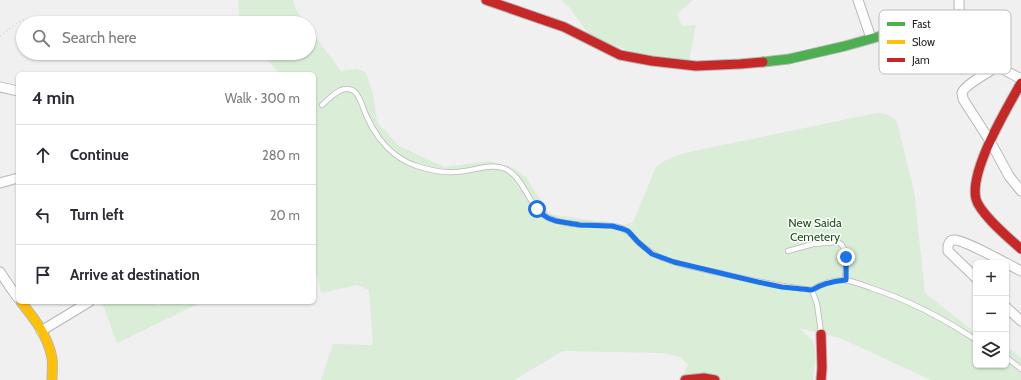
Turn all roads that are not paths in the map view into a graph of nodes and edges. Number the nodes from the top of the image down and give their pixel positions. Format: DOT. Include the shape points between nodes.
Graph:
graph roads {
  1 [pos="486,0"];
  2 [pos="858,0"];
  3 [pos="879,36"];
  4 [pos="871,38"];
  5 [pos="1011,73"];
  6 [pos="986,74"];
  7 [pos="1021,79"];
  8 [pos="1021,83"];
  9 [pos="0,87"];
  10 [pos="16,91"];
  11 [pos="322,105"];
  12 [pos="990,141"];
  13 [pos="16,179"];
  14 [pos="0,183"];
  15 [pos="1021,191"];
  16 [pos="1021,249"];
  17 [pos="788,251"];
  18 [pos="1000,260"];
  19 [pos="1009,265"];
  20 [pos="1021,271"];
  21 [pos="0,272"];
  22 [pos="973,275"];
  23 [pos="846,280"];
  24 [pos="812,290"];
  25 [pos="16,296"];
  26 [pos="22,304"];
  27 [pos="85,304"];
  28 [pos="1009,310"];
  29 [pos="1021,321"];
  30 [pos="42,331"];
  31 [pos="821,334"];
  32 [pos="973,338"];
  33 [pos="1009,359"];
  34 [pos="1021,369"];
  35 [pos="52,380"];
  36 [pos="685,380"];
  37 [pos="715,380"];
  38 [pos="821,380"];
  1 -- 4 [label="street" via="564,27 620,55 696,66 789,59"];
  2 -- 4 [label="street"];
  3 -- 4 [label="street"];
  5 -- 7 [label="street"];
  6 -- 12 [label="street" via="969,85 962,95"];
  8 -- 12 [label="street"];
  9 -- 10 [label="street"];
  11 -- 24 [label="lane" via="338,91 352,90 356,93 379,138 406,162 444,172 489,167 504,169 516,178 537,209 552,219 580,225 618,227 628,231 652,254 674,262 782,287"];
  12 -- 15 [label="street" via="1009,176"];
  12 -- 16 [label="street" via="976,182 976,200 987,215"];
  13 -- 14 [label="street"];
  17 -- 23 [label="lane" via="813,244 838,242 845,251"];
  18 -- 22 [label="street" via="963,242 954,240 948,243 948,251"];
  19 -- 20 [label="street"];
  21 -- 25 [label="street"];
  23 -- 24 [label="lane" via="826,282"];
  23 -- 32 [label="lane" via="905,301"];
  24 -- 31 [label="lane" via="818,304"];
  26 -- 30 [label="street"];
  27 -- 30 [label="street"];
  28 -- 29 [label="street"];
  30 -- 35 [label="street" via="52,358"];
  31 -- 38 [label="street"];
  33 -- 34 [label="lane"];
  36 -- 37 [label="street"];
}
